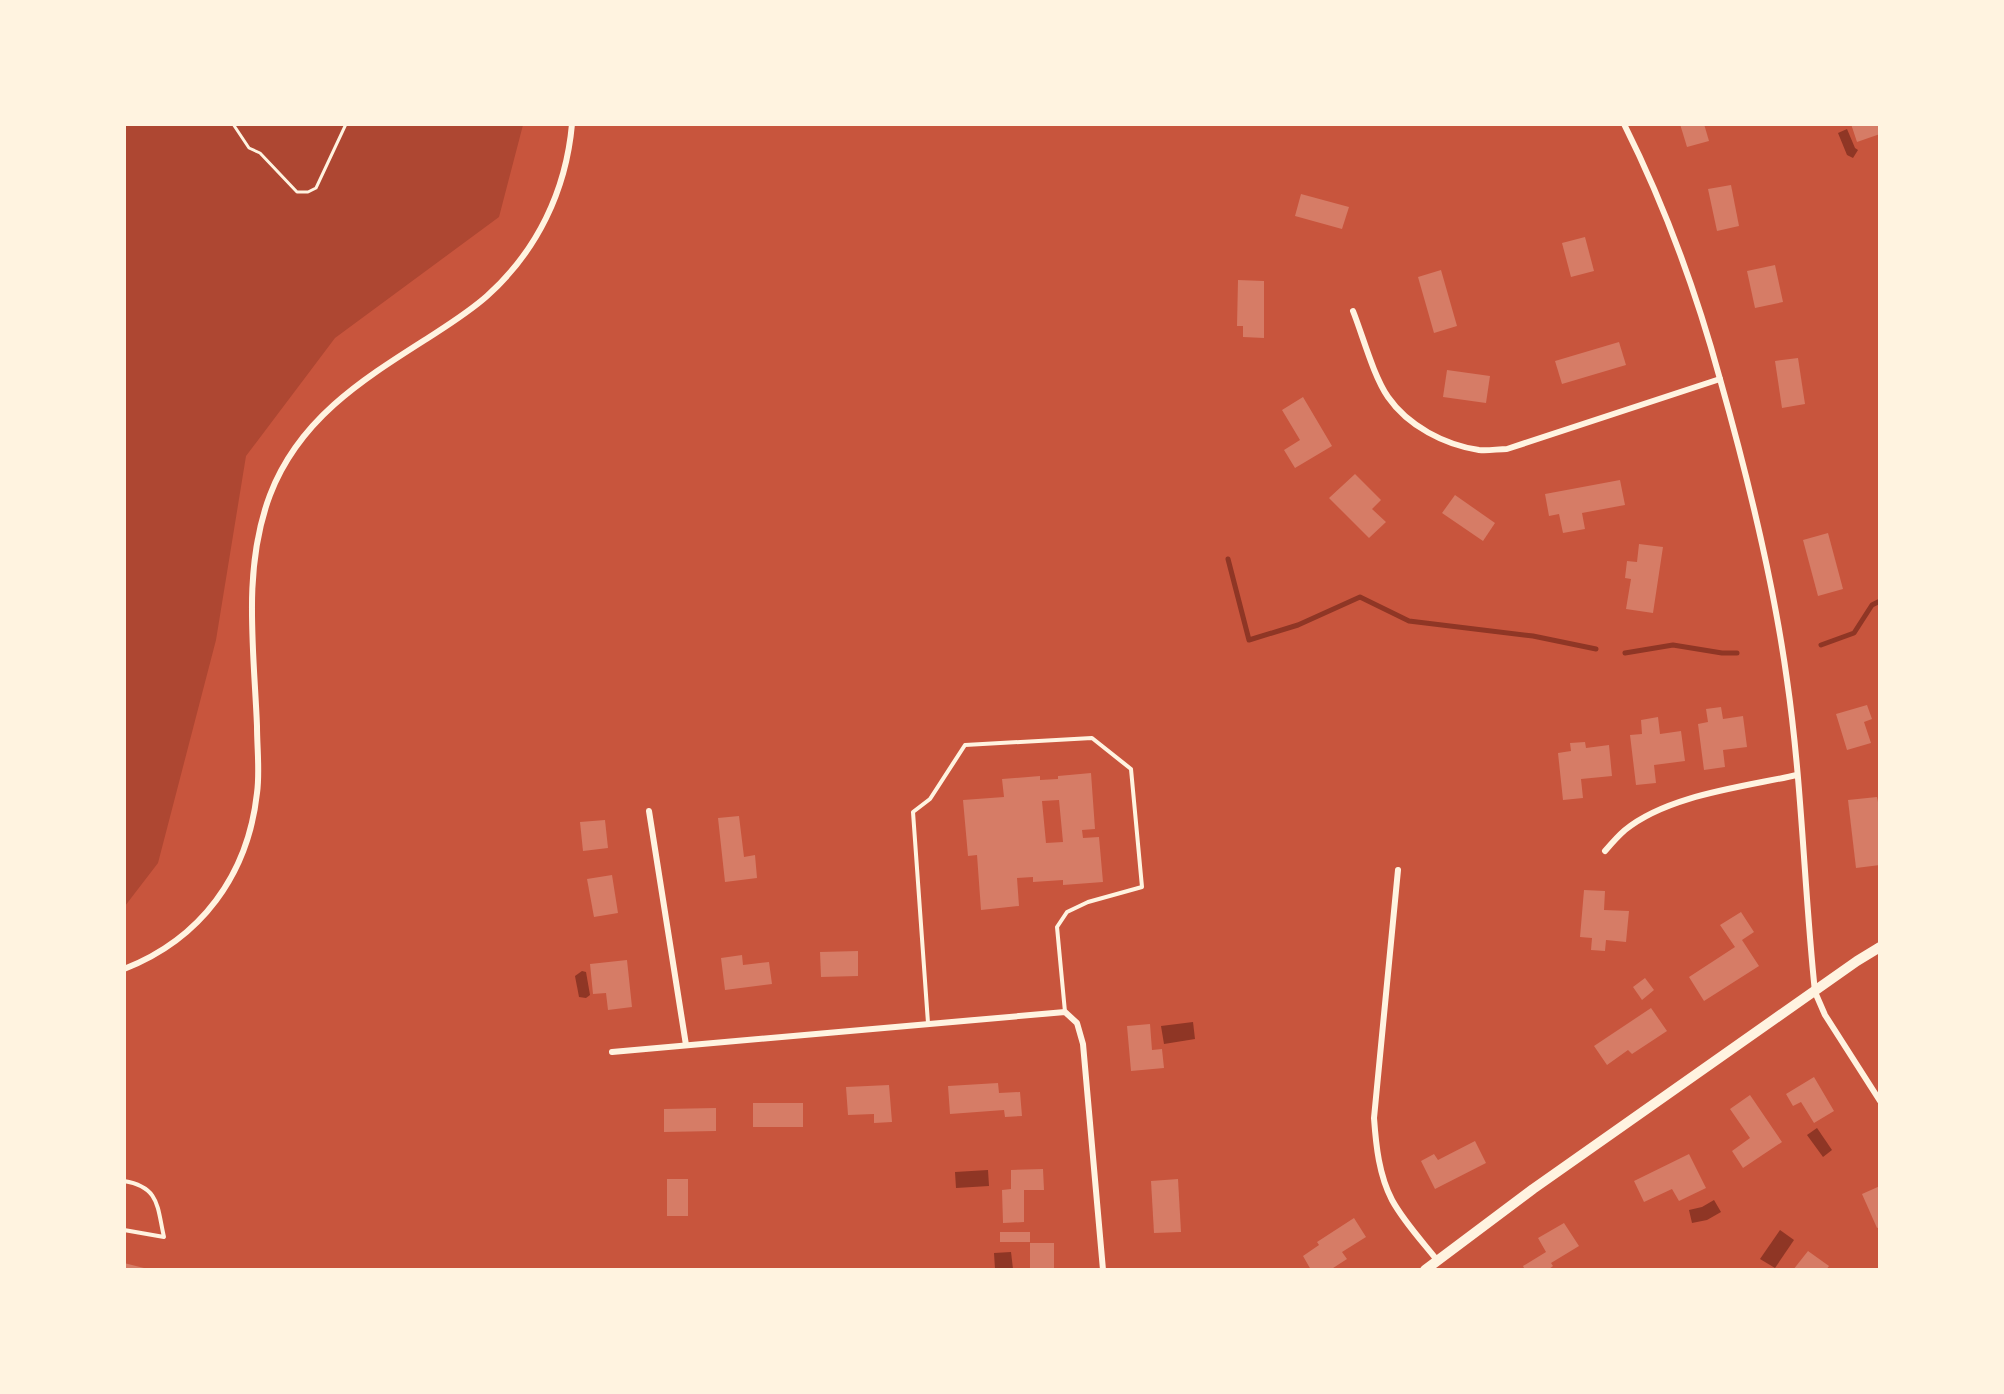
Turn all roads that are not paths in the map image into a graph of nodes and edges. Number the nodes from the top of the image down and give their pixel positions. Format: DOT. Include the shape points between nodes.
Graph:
graph roads {
  1 [pos="572,124"];
  2 [pos="1624,124"];
  3 [pos="1353,311"];
  4 [pos="1720,379"];
  5 [pos="1797,775"];
  6 [pos="649,811"];
  7 [pos="1605,850"];
  8 [pos="1398,870"];
  9 [pos="1880,947"];
  10 [pos="124,969"];
  11 [pos="1815,992"];
  12 [pos="1065,1012"];
  13 [pos="928,1024"];
  14 [pos="686,1045"];
  15 [pos="612,1052"];
  16 [pos="1880,1101"];
  17 [pos="124,1181"];
  18 [pos="124,1230"];
  19 [pos="1437,1260"];
  20 [pos="1103,1269"];
  21 [pos="1425,1269"];
  1 -- 10 [label="street" via="569,154 557,195 539,233 515,268 486,297 345,393 314,423 289,457 270,494 257,536 252,578 258,792 250,833 235,872 212,907 182,937 148,960"];
  2 -- 4 [label="street" via="1686,269"];
  3 -- 4 [label="street" via="1388,397 1437,438 1481,450 1508,449"];
  4 -- 5 [label="street" via="1746,469 1773,596"];
  5 -- 7 [label="street" via="1653,812 1624,830"];
  5 -- 11 [label="street"];
  6 -- 14 [label="street"];
  8 -- 19 [label="street" via="1374,1118 1376,1146 1392,1200"];
  9 -- 11 [label="main road"];
  11 -- 16 [label="street" via="1825,1015"];
  11 -- 19 [label="main road"];
  12 -- 13 [label="street"];
  12 -- 13 [label="lane" via="1057,927 1067,912 1088,902 1142,887 1131,769 1092,738 966,745 930,799 913,812"];
  12 -- 20 [label="street" via="1077,1023 1083,1044"];
  13 -- 14 [label="street"];
  14 -- 15 [label="street"];
  17 -- 18 [label="lane" via="150,1191 164,1237"];
  19 -- 21 [label="main road"];
}
